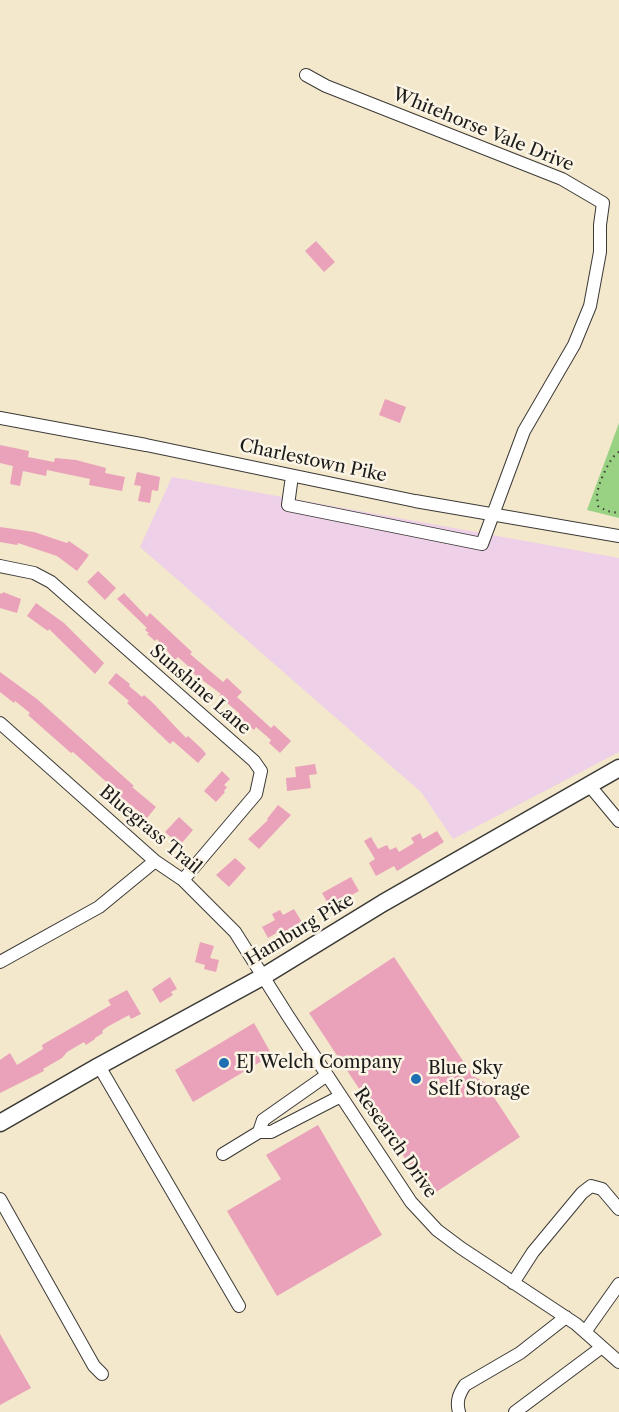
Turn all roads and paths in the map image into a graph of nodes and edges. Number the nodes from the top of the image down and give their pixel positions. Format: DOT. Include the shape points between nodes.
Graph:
graph roads {
  1 [pos="306,75"];
  2 [pos="0,418"];
  3 [pos="619,452"];
  4 [pos="292,476"];
  5 [pos="494,513"];
  6 [pos="619,513"];
  7 [pos="619,536"];
  8 [pos="0,566"];
  9 [pos="0,723"];
  10 [pos="619,768"];
  11 [pos="589,785"];
  12 [pos="619,821"];
  13 [pos="154,861"];
  14 [pos="183,880"];
  15 [pos="0,962"];
  16 [pos="264,976"];
  17 [pos="99,1066"];
  18 [pos="327,1075"];
  19 [pos="341,1096"];
  20 [pos="0,1123"];
  21 [pos="259,1132"];
  22 [pos="223,1154"];
  23 [pos="0,1199"];
  24 [pos="619,1209"];
  25 [pos="513,1283"];
  26 [pos="619,1284"];
  27 [pos="239,1305"];
  28 [pos="566,1317"];
  29 [pos="585,1332"];
  30 [pos="602,1347"];
  31 [pos="619,1362"];
  32 [pos="102,1374"];
  33 [pos="459,1412"];
  34 [pos="515,1412"];
  1 -- 5 [label="street, Whitehorse Vale Drive" via="562,179 603,203 600,252 590,306 574,345 524,431"];
  2 -- 4 [label="street, Charlestown Pike"];
  3 -- 6 [label="path" via="607,468 597,495 598,506"];
  4 -- 5 [label="street, Charlestown Pike"];
  4 -- 5 [label="street" via="288,505 482,544"];
  5 -- 7 [label="street, Charlestown Pike"];
  8 -- 14 [label="street, Sunshine Lane" via="34,573 51,582 261,771 256,794"];
  9 -- 13 [label="street, Bluegrass Trail"];
  10 -- 11 [label="main road, Hamburg Pike"];
  11 -- 12 [label="street"];
  11 -- 16 [label="main road, Hamburg Pike"];
  13 -- 14 [label="street, Bluegrass Trail"];
  13 -- 15 [label="street" via="99,907"];
  14 -- 16 [label="street, Bluegrass Trail" via="235,932"];
  16 -- 17 [label="main road, Hamburg Pike"];
  16 -- 18 [label="street, Research Drive"];
  17 -- 20 [label="main road, Hamburg Pike"];
  17 -- 27 [label="street"];
  18 -- 19 [label="street, Research Drive"];
  18 -- 21 [label="street" via="263,1120"];
  19 -- 21 [label="street" via="271,1132"];
  19 -- 25 [label="street, Research Drive" via="411,1202 437,1230"];
  21 -- 22 [label="street"];
  23 -- 32 [label="street"];
  24 -- 25 [label="street" via="603,1189 591,1186 533,1252"];
  25 -- 28 [label="street, Research Drive"];
  26 -- 29 [label="street"];
  28 -- 29 [label="street, Research Drive"];
  28 -- 33 [label="street" via="520,1353 465,1385 457,1404"];
  29 -- 30 [label="street, Research Drive"];
  30 -- 31 [label="street, Research Drive"];
  30 -- 34 [label="street"];
}
